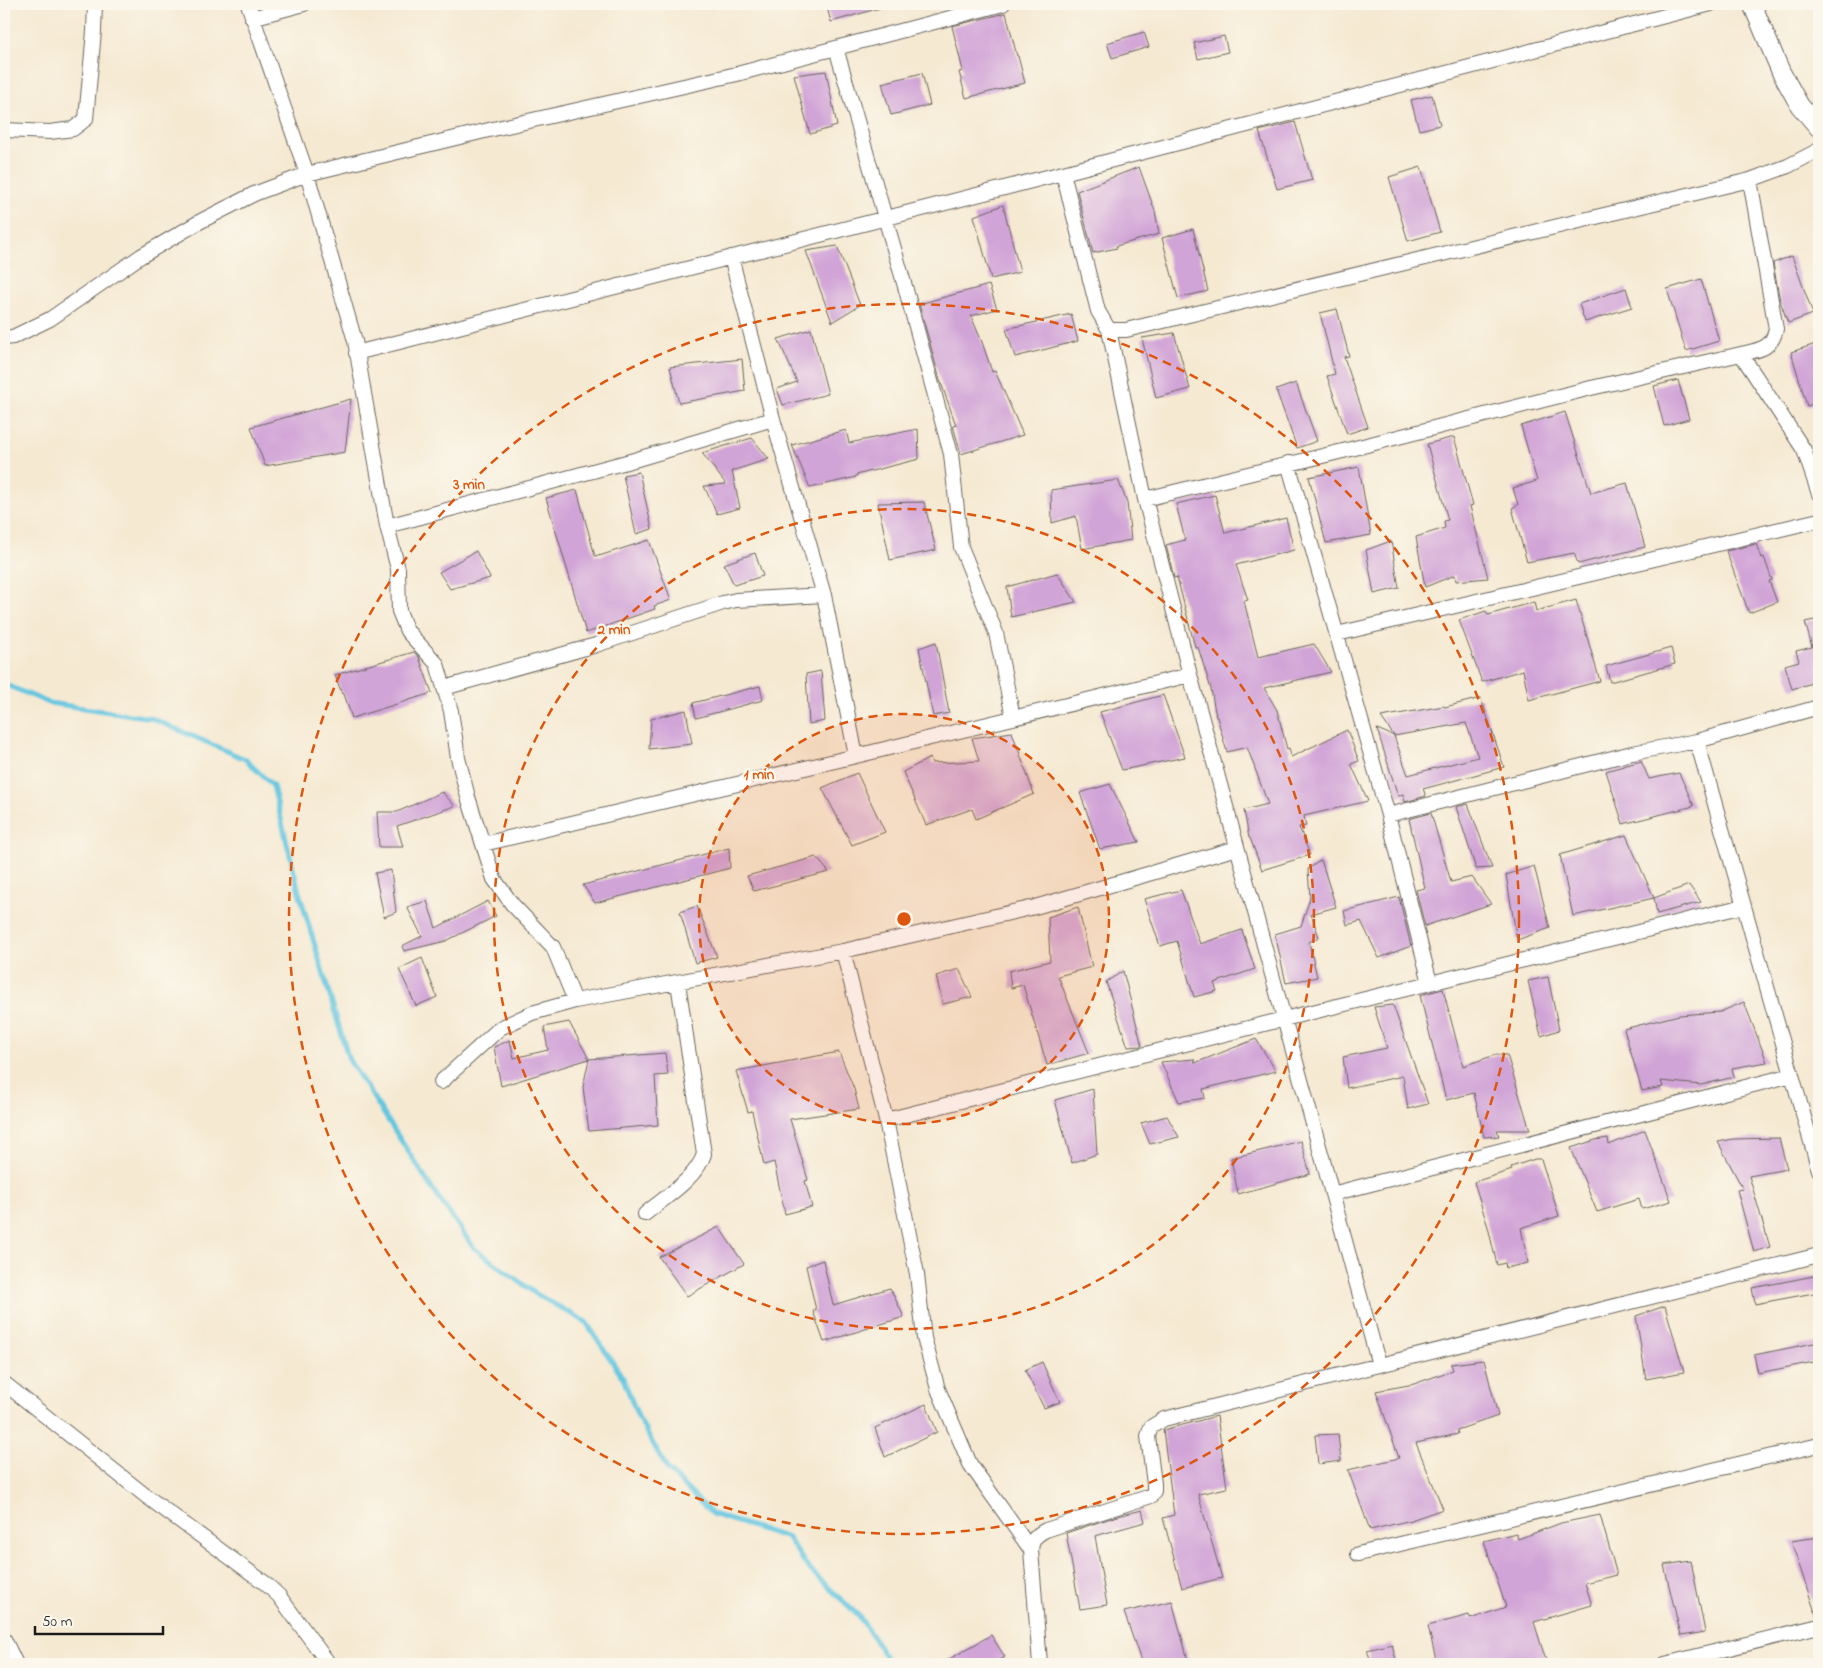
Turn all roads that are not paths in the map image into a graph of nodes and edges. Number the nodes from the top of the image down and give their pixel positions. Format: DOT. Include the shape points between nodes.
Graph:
graph roads {
  1 [pos="95,4"];
  2 [pos="248,4"];
  3 [pos="304,4"];
  4 [pos="1002,4"];
  5 [pos="1711,4"];
  6 [pos="1752,4"];
  7 [pos="252,18"];
  8 [pos="836,48"];
  9 [pos="1819,128"];
  10 [pos="4,130"];
  11 [pos="1819,150"];
  12 [pos="1063,173"];
  13 [pos="307,174"];
  14 [pos="1750,180"];
  15 [pos="885,217"];
  16 [pos="731,257"];
  17 [pos="1109,330"];
  18 [pos="4,338"];
  19 [pos="356,352"];
  20 [pos="1741,354"];
  21 [pos="773,419"];
  22 [pos="1288,464"];
  23 [pos="1819,494"];
  24 [pos="1145,499"];
  25 [pos="1819,520"];
  26 [pos="387,526"];
  27 [pos="824,595"];
  28 [pos="1337,634"];
  29 [pos="1190,675"];
  30 [pos="444,688"];
  31 [pos="1819,707"];
  32 [pos="1013,717"];
  33 [pos="1698,741"];
  34 [pos="856,756"];
  35 [pos="1388,815"];
  36 [pos="483,844"];
  37 [pos="1237,848"];
  38 [pos="1744,906"];
  39 [pos="843,952"];
  40 [pos="1430,983"];
  41 [pos="678,984"];
  42 [pos="575,1002"];
  43 [pos="1284,1019"];
  44 [pos="1792,1075"];
  45 [pos="441,1082"];
  46 [pos="886,1120"];
  47 [pos="1819,1170"];
  48 [pos="1332,1194"];
  49 [pos="645,1214"];
  50 [pos="1819,1255"];
  51 [pos="1379,1365"];
  52 [pos="4,1384"];
  53 [pos="1819,1445"];
  54 [pos="1031,1550"];
  55 [pos="1358,1554"];
  56 [pos="1819,1626"];
  57 [pos="4,1638"];
  58 [pos="1698,1660"];
  59 [pos="16,1664"];
  60 [pos="329,1664"];
  61 [pos="1040,1664"];
  62 [pos="1665,1664"];
  1 -- 10 [label="street" via="86,119 73,129 50,132"];
  2 -- 7 [label="street"];
  3 -- 7 [label="street"];
  4 -- 8 [label="street"];
  5 -- 12 [label="street"];
  6 -- 9 [label="street" via="1780,72 1800,106"];
  7 -- 13 [label="street"];
  8 -- 13 [label="street"];
  8 -- 15 [label="street"];
  11 -- 14 [label="street"];
  12 -- 15 [label="street"];
  12 -- 17 [label="street" via="1098,312"];
  13 -- 18 [label="street" via="254,194 201,221 141,256 50,319 13,337"];
  13 -- 19 [label="street"];
  14 -- 17 [label="street" via="1145,326"];
  14 -- 20 [label="street" via="1776,329 1769,345"];
  15 -- 16 [label="street"];
  15 -- 32 [label="street" via="950,454 961,547 996,633"];
  16 -- 19 [label="street"];
  16 -- 21 [label="street"];
  17 -- 24 [label="street"];
  19 -- 26 [label="street"];
  20 -- 22 [label="street"];
  20 -- 23 [label="street" via="1804,450"];
  21 -- 26 [label="street"];
  21 -- 27 [label="street"];
  22 -- 24 [label="street"];
  22 -- 28 [label="street"];
  24 -- 29 [label="street"];
  25 -- 28 [label="street"];
  26 -- 30 [label="street" via="398,569 399,611 407,631 437,664"];
  27 -- 30 [label="street" via="723,603 596,645"];
  27 -- 34 [label="street"];
  28 -- 35 [label="street"];
  29 -- 32 [label="street"];
  29 -- 37 [label="street"];
  30 -- 36 [label="street" via="462,774"];
  31 -- 33 [label="street"];
  32 -- 34 [label="street"];
  33 -- 35 [label="street" via="1632,753"];
  33 -- 38 [label="street"];
  34 -- 36 [label="street"];
  35 -- 40 [label="street"];
  36 -- 42 [label="street" via="494,879 512,904 553,947"];
  37 -- 39 [label="street" via="1035,907"];
  37 -- 43 [label="street"];
  38 -- 40 [label="street"];
  38 -- 44 [label="street"];
  39 -- 41 [label="street"];
  39 -- 46 [label="street"];
  40 -- 43 [label="street"];
  41 -- 42 [label="street"];
  41 -- 49 [label="street" via="704,1154 694,1173"];
  42 -- 45 [label="street" via="532,1013 500,1028"];
  43 -- 46 [label="street"];
  43 -- 48 [label="street"];
  44 -- 47 [label="street"];
  44 -- 48 [label="street"];
  46 -- 54 [label="street" via="917,1274 924,1338 938,1389 970,1464"];
  48 -- 51 [label="street"];
  50 -- 51 [label="street"];
  51 -- 54 [label="street" via="1164,1418 1151,1427 1148,1436 1154,1484 1151,1496 1046,1530 1032,1541"];
  52 -- 60 [label="street" via="279,1596"];
  53 -- 55 [label="street"];
  54 -- 61 [label="street"];
  56 -- 58 [label="street"];
  57 -- 59 [label="street"];
  58 -- 62 [label="street"];
}
